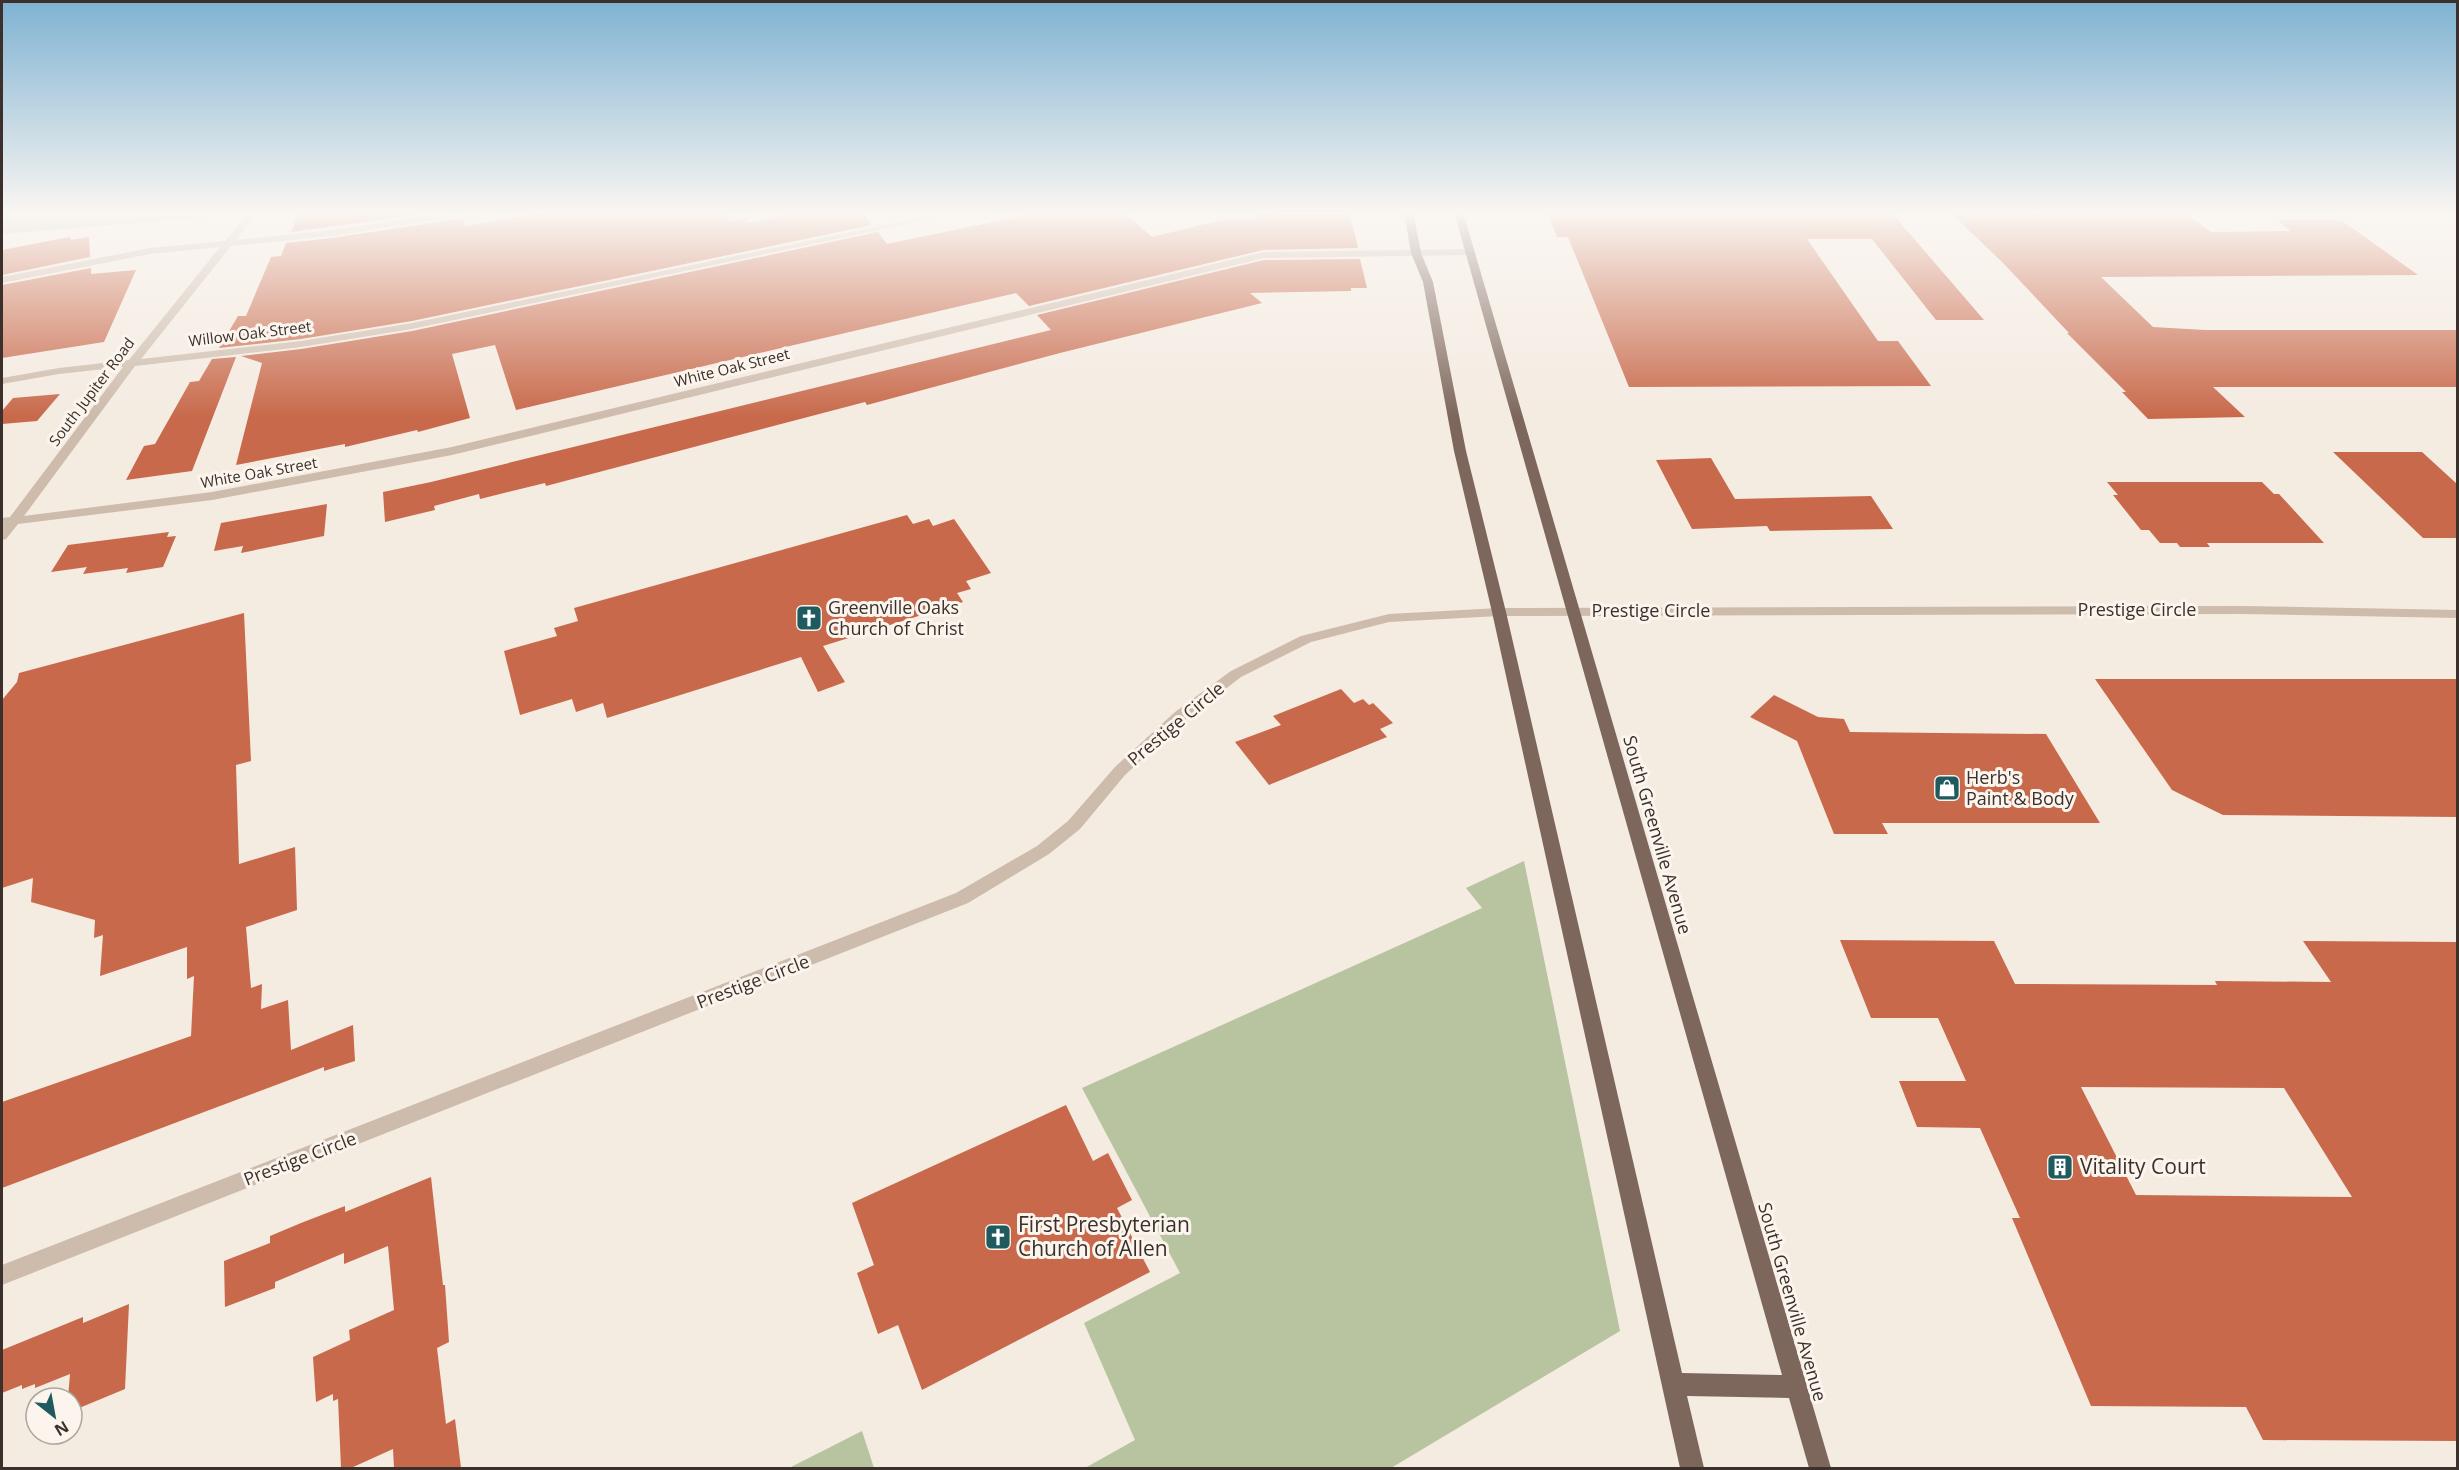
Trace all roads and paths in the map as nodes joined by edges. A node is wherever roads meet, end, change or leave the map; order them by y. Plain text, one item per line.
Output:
1 (199, 281) edge
2 (629, 281) edge
3 (1157, 281) edge
4 (1427, 281) edge
5 (1477, 281) edge
6 (132, 363) junction
7 (2, 381) edge
8 (14, 521) junction
9 (2, 522) edge
10 (2, 536) edge
11 (1499, 612) junction
12 (1572, 612) junction
13 (2457, 614) edge
14 (2, 1275) edge
15 (1673, 1383) junction
16 (1796, 1388) junction
17 (1692, 1468) edge
18 (1820, 1468) edge

1 - 6 street, South Jupiter Road
2 - 6 street, Willow Oak Street
3 - 8 street, White Oak Street
4 - 11 main road
5 - 12 main road, South Greenville Avenue
6 - 7 street, Willow Oak Street
6 - 8 street, South Jupiter Road
8 - 9 street, White Oak Street
8 - 10 street, South Jupiter Road
11 - 12 street, Prestige Circle
11 - 14 street, Prestige Circle
11 - 15 main road
12 - 13 street, Prestige Circle
12 - 16 main road, South Greenville Avenue
15 - 16 main road
15 - 17 main road
16 - 18 main road, South Greenville Avenue

